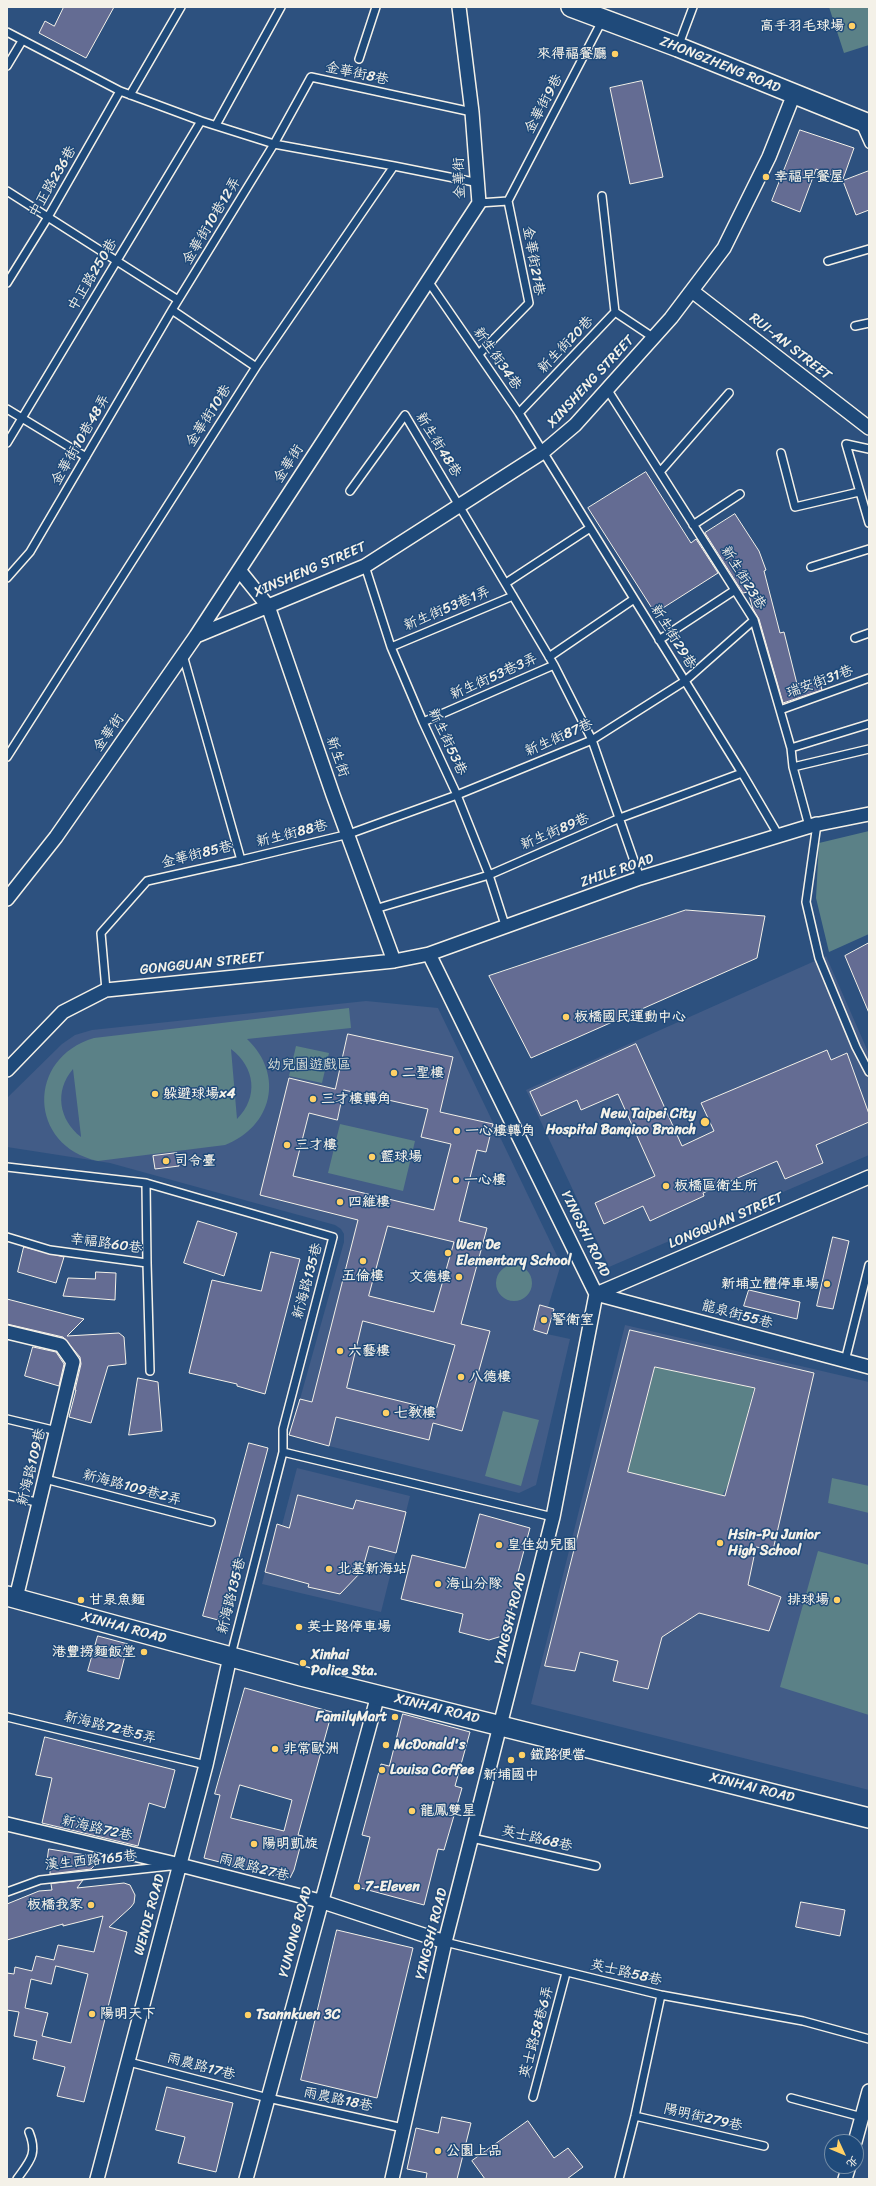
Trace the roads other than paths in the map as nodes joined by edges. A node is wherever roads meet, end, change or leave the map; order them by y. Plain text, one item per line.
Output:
1 (181, 7) edge
2 (281, 7) edge
3 (376, 7) edge
4 (459, 7) edge
5 (692, 7) edge
6 (577, 8) edge
7 (603, 19) junction
8 (7, 32) edge
9 (22, 42) junction
10 (678, 47) junction
11 (359, 59) dead end
12 (7, 66) edge
13 (120, 91) junction
14 (794, 94) junction
15 (130, 95) junction
16 (472, 112) junction
17 (201, 121) junction
18 (863, 122) edge
19 (216, 125) junction
20 (274, 144) junction
21 (869, 144) edge
22 (394, 166) junction
23 (478, 183) junction
24 (7, 191) edge
25 (602, 196) dead end
26 (508, 201) junction
27 (478, 203) junction
28 (48, 217) junction
29 (869, 249) edge
30 (117, 261) junction
31 (828, 261) dead end
32 (428, 281) junction
33 (7, 284) edge
34 (692, 291) junction
35 (178, 300) junction
36 (172, 310) junction
37 (615, 312) junction
38 (869, 323) edge
39 (855, 326) dead end
40 (654, 338) junction
41 (479, 354) junction
42 (256, 366) junction
43 (607, 389) junction
44 (729, 393) dead end
45 (7, 409) edge
46 (519, 413) junction
47 (22, 418) junction
48 (869, 428) edge
49 (7, 442) edge
50 (869, 449) edge
51 (543, 452) junction
52 (781, 453) dead end
53 (86, 457) junction
54 (660, 472) junction
55 (350, 491) dead end
56 (859, 492) junction
57 (740, 494) dead end
58 (460, 505) junction
59 (869, 523) edge
60 (694, 525) junction
61 (590, 528) junction
62 (869, 549) edge
63 (365, 566) junction
64 (811, 567) dead end
65 (239, 570) junction
66 (7, 578) edge
67 (506, 583) junction
68 (735, 590) junction
69 (513, 596) junction
70 (634, 599) junction
71 (268, 606) junction
72 (754, 620) junction
73 (869, 633) edge
74 (196, 636) junction
75 (855, 638) dead end
76 (659, 640) junction
77 (391, 647) junction
78 (183, 655) junction
79 (549, 657) junction
80 (554, 665) junction
81 (869, 678) edge
82 (685, 681) junction
83 (780, 710) junction
84 (423, 722) junction
85 (869, 724) edge
86 (592, 740) junction
87 (791, 748) junction
88 (869, 749) edge
89 (7, 756) edge
90 (792, 767) junction
91 (742, 773) junction
92 (457, 795) junction
93 (869, 814) edge
94 (620, 818) junction
95 (813, 825) junction
96 (349, 834) junction
97 (779, 836) junction
98 (241, 860) junction
99 (489, 875) junction
100 (640, 878) junction
101 (7, 899) edge
102 (375, 909) junction
103 (506, 928) junction
104 (429, 954) junction
105 (394, 961) junction
106 (106, 990) junction
107 (7, 1070) edge
108 (869, 1072) edge
109 (7, 1167) edge
110 (869, 1177) edge
111 (146, 1183) junction
112 (7, 1237) edge
113 (147, 1263) junction
114 (869, 1265) edge
115 (596, 1294) junction
116 (7, 1332) edge
117 (845, 1361) junction
118 (869, 1367) edge
119 (150, 1371) dead end
120 (7, 1419) edge
121 (57, 1431) junction
122 (283, 1452) junction
123 (45, 1479) junction
124 (7, 1495) edge
125 (40, 1503) junction
126 (553, 1518) junction
127 (212, 1522) dead end
128 (12, 1597) edge
129 (230, 1657) junction
130 (378, 1695) junction
131 (7, 1717) edge
132 (500, 1725) junction
133 (206, 1765) junction
134 (869, 1818) edge
135 (7, 1824) edge
136 (472, 1838) junction
137 (180, 1865) junction
138 (596, 1866) dead end
139 (7, 1892) edge
140 (320, 1901) junction
141 (445, 1942) junction
142 (566, 1973) junction
143 (661, 1995) junction
144 (869, 2039) edge
145 (128, 2062) junction
146 (869, 2091) edge
147 (533, 2097) dead end
148 (268, 2098) junction
149 (791, 2098) dead end
150 (635, 2116) junction
151 (862, 2117) junction
152 (404, 2128) junction
153 (29, 2132) dead end
154 (857, 2134) edge
155 (764, 2146) dead end
156 (17, 2179) edge
157 (97, 2179) edge
158 (246, 2179) edge
159 (392, 2179) edge
160 (619, 2179) edge

1 - 15 lane
2 - 19 lane
3 - 11 lane
4 - 16 street, 金華街
5 - 10 lane
6 - 7 street, ZHONGZHENG ROAD
7 - 10 street, ZHONGZHENG ROAD
7 - 26 lane, 金華街9巷
8 - 9 lane
9 - 12 lane
9 - 13 lane
10 - 14 street, ZHONGZHENG ROAD
13 - 15 lane
13 - 28 lane, 中正路236巷
14 - 18 street, ZHONGZHENG ROAD
14 - 34 street, XINSHENG STREET
15 - 17 lane
16 - 20 lane, 金華街8巷
16 - 23 street, 金華街
17 - 19 lane
17 - 30 lane, 中正路250巷
18 - 21 lane
19 - 20 lane
20 - 22 lane
20 - 35 lane, 金華街10巷12弄
22 - 23 lane
22 - 42 lane, 金華街10巷
23 - 27 street, 金華街
24 - 28 lane
25 - 37 lane
26 - 27 lane
26 - 41 lane, 金華街21巷
27 - 32 street, 金華街
28 - 30 lane
28 - 33 lane, 中正路236巷
29 - 31 lane
30 - 35 lane
30 - 47 lane, 中正路250巷
32 - 41 lane, 新生街34巷
32 - 65 street, 金華街
34 - 40 street, XINSHENG STREET
34 - 48 street, RUI-AN STREET
35 - 36 lane, 金華街10巷12弄
36 - 42 lane
36 - 53 lane, 金華街10巷48弄
37 - 40 lane
37 - 46 lane, 新生街20巷
38 - 39 lane
40 - 43 street, XINSHENG STREET
41 - 46 lane, 新生街34巷
42 - 89 lane, 金華街10巷
43 - 51 street, XINSHENG STREET
43 - 54 lane, 新生街23巷
44 - 54 lane
45 - 47 lane
46 - 51 lane, 新生街34巷
47 - 49 lane, 中正路250巷
47 - 53 lane
50 - 56 lane
51 - 58 street, XINSHENG STREET
51 - 61 lane, 新生街29巷
52 - 56 lane
53 - 66 lane, 金華街10巷48弄
54 - 60 lane, 新生街23巷
55 - 58 lane, 新生街48巷
56 - 59 lane
57 - 60 lane
58 - 63 street, XINSHENG STREET
58 - 67 lane
60 - 68 lane, 新生街23巷
61 - 67 lane
61 - 70 lane, 新生街29巷
62 - 64 lane
63 - 71 street, XINSHENG STREET
63 - 77 lane, 新生街53巷
65 - 71 street, 新生街
65 - 74 street, 金華街
67 - 69 lane
68 - 72 lane, 新生街23巷
68 - 76 lane
69 - 77 lane, 新生街53巷1弄
69 - 79 lane
70 - 76 lane, 新生街29巷
70 - 79 lane
71 - 74 street, XINSHENG STREET
71 - 96 street, 新生街
72 - 82 lane, 新生街87巷
72 - 83 lane, 新生街23巷
73 - 75 lane
74 - 78 street, 金華街
76 - 82 lane, 新生街29巷
77 - 84 lane, 新生街53巷
78 - 98 lane, 金華街85巷
78 - 101 street, 金華街
79 - 80 lane
80 - 84 lane, 新生街53巷3弄
80 - 86 lane
81 - 83 lane, 瑞安街31巷
82 - 86 lane, 新生街87巷
82 - 91 lane, 新生街29巷
83 - 87 lane, 新生街23巷
84 - 92 lane, 新生街53巷
85 - 87 lane
86 - 92 lane, 新生街87巷
86 - 94 lane
87 - 90 lane, 新生街23巷
88 - 90 lane
90 - 95 lane, 新生街23巷
91 - 94 lane, 新生街89巷
91 - 97 lane, 新生街29巷
92 - 96 lane, 新生街87巷
92 - 99 lane, 新生街53巷
93 - 95 street, ZHILE ROAD
94 - 99 lane, 新生街89巷
94 - 100 lane
95 - 97 street, ZHILE ROAD
95 - 108 lane
96 - 98 lane, 新生街88巷
96 - 102 street, 新生街
97 - 100 street, ZHILE ROAD
98 - 106 lane, 金華街85巷
99 - 102 lane, 新生街89巷
99 - 103 lane, 新生街53巷
100 - 103 street, ZHILE ROAD
102 - 105 street, 新生街
103 - 104 street, ZHILE ROAD
104 - 105 street, GONGGUAN STREET
104 - 115 street, YINGSHI ROAD
105 - 106 street, GONGGUAN STREET
106 - 107 street, GONGGUAN STREET
109 - 111 lane, 新海路135巷
110 - 115 street, LONGQUAN STREET
111 - 113 lane, 幸福路60巷
111 - 122 lane, 新海路135巷
112 - 113 lane, 幸福路60巷
113 - 119 lane
114 - 117 lane
115 - 117 street, 龍泉街55巷
115 - 126 street, YINGSHI ROAD
116 - 121 street, 新海路109巷
117 - 118 street, 龍泉街55巷
120 - 121 lane
121 - 123 street, 新海路109巷
122 - 126 lane
122 - 129 lane, 新海路135巷
123 - 125 street, 新海路109巷
123 - 127 lane, 新海路109巷2弄
124 - 125 lane
125 - 128 street, 新海路109巷
126 - 132 street, YINGSHI ROAD
128 - 129 street, XINHAI ROAD
129 - 130 street, XINHAI ROAD
129 - 133 street, WENDE ROAD
130 - 132 street, XINHAI ROAD
130 - 140 street, YUNONG ROAD
131 - 133 lane, 新海路72巷5弄
132 - 134 street, XINHAI ROAD
132 - 136 street, YINGSHI ROAD
133 - 137 street, WENDE ROAD
135 - 137 street, 新海路72巷
136 - 138 lane, 英士路68巷
136 - 141 street, YINGSHI ROAD
137 - 139 lane, 漢生西路165巷
137 - 140 street, 雨農路27巷
137 - 145 street, WENDE ROAD
140 - 141 street, 雨農路27巷
140 - 148 street, YUNONG ROAD
141 - 142 lane, 英士路58巷
141 - 152 street, YINGSHI ROAD
142 - 143 lane, 英士路58巷
142 - 147 lane, 英士路58巷6弄
143 - 144 lane, 英士路58巷
143 - 150 lane
145 - 148 lane, 雨農路17巷
145 - 157 street, WENDE ROAD
146 - 151 street
148 - 152 lane, 雨農路18巷
148 - 158 street, YUNONG ROAD
149 - 151 lane
150 - 155 lane, 陽明街279巷
150 - 160 lane
151 - 154 street
152 - 159 street, YINGSHI ROAD
153 - 156 lane

